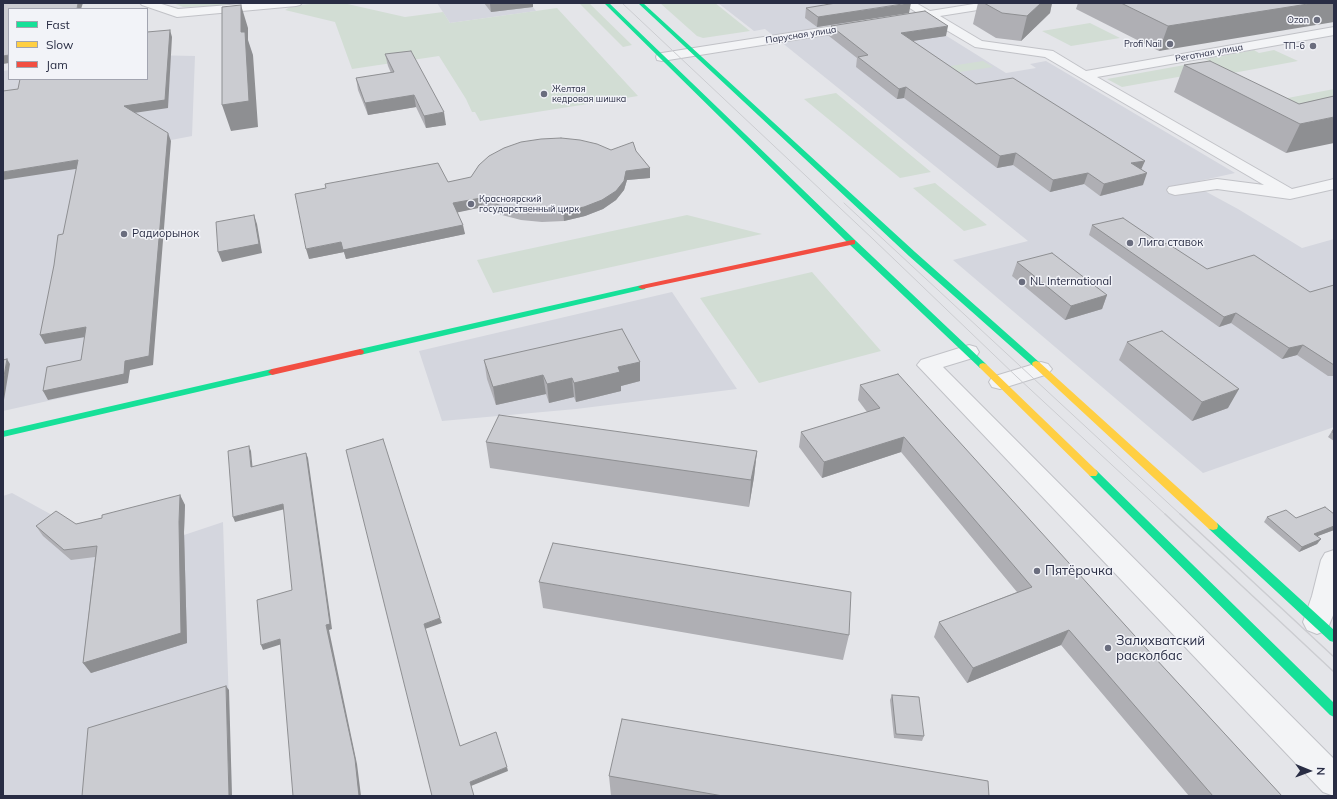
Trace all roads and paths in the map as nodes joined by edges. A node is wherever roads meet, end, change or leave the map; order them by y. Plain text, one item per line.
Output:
1 (146, 3) edge
2 (296, 3) edge
3 (606, 3) edge
4 (640, 3) edge
5 (908, 3) edge
6 (1003, 3) edge
7 (927, 15) junction
8 (911, 17) edge
9 (872, 24) edge
10 (1334, 31) edge
11 (695, 52) junction
12 (662, 57) junction
13 (1084, 75) junction
14 (1334, 184) edge
15 (1175, 190) dead end
16 (1290, 194) junction
17 (852, 242) junction
18 (969, 352) junction
19 (1041, 370) junction
20 (1000, 382) junction
21 (3, 434) edge
22 (1334, 560) edge
23 (1326, 629) edge
24 (1334, 711) edge
25 (1334, 781) edge

1 - 2 street
3 - 12 main road
4 - 11 main road
5 - 7 street
6 - 7 street
7 - 8 street
7 - 13 street
9 - 11 street, Парусная улица
10 - 13 street, Регатная улица
11 - 12 street, Парусная улица
11 - 19 main road
12 - 17 main road
13 - 16 street
14 - 16 street
15 - 16 street
17 - 18 main road
17 - 21 main road
18 - 20 main road
18 - 25 street
19 - 20 street
19 - 23 main road
20 - 24 main road
22 - 23 street

